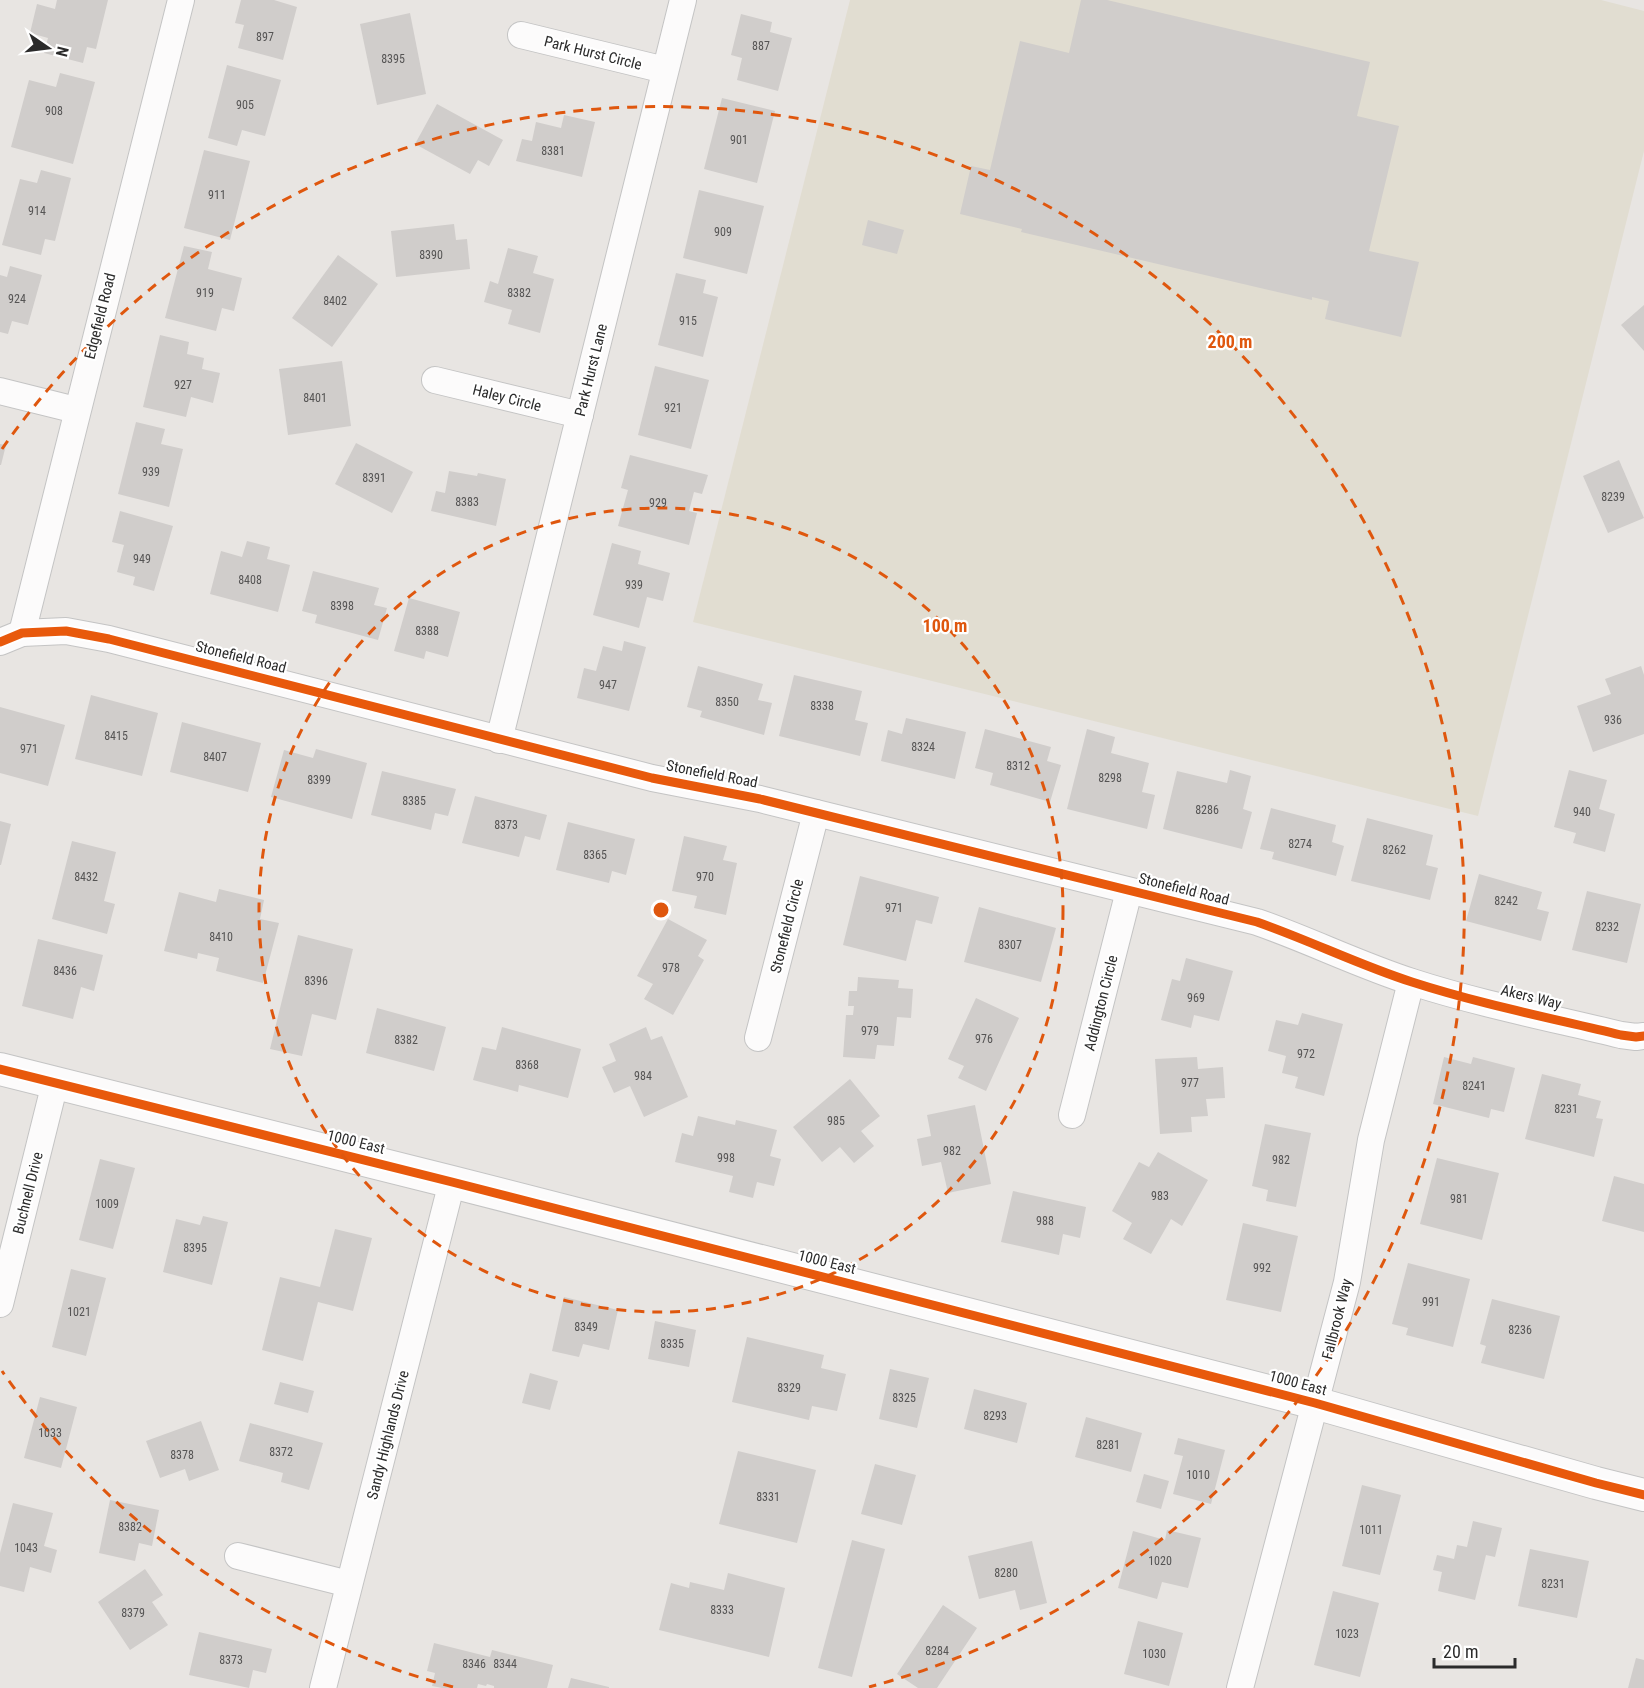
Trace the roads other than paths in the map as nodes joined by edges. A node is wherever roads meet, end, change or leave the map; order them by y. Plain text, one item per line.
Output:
1 (181, 0) edge
2 (682, 0) edge
3 (521, 35) dead end
4 (665, 70) junction
5 (435, 380) dead end
6 (0, 391) edge
7 (76, 410) junction
8 (580, 415) junction
9 (11, 637) edge
10 (499, 740) junction
11 (816, 813) junction
12 (1129, 891) junction
13 (1411, 982) junction
14 (1644, 1036) edge
15 (758, 1038) dead end
16 (0, 1069) edge
17 (55, 1083) junction
18 (1072, 1115) dead end
19 (453, 1182) junction
20 (0, 1304) edge
21 (1315, 1403) junction
22 (1644, 1495) edge
23 (238, 1556) dead end
24 (350, 1584) junction
25 (323, 1688) edge
26 (1240, 1688) edge

1 - 7 street, Edgefield Road
2 - 4 street, Park Hurst Lane
3 - 4 street, Park Hurst Circle
4 - 8 street, Park Hurst Lane
5 - 8 street, Haley Circle
6 - 7 street
7 - 9 street, Edgefield Road
8 - 10 street, Park Hurst Lane
9 - 10 street, Stonefield Road
10 - 11 street, Stonefield Road
11 - 12 street, Stonefield Road
11 - 15 street, Stonefield Circle
12 - 13 street, Stonefield Road
12 - 18 street, Addington Circle
13 - 14 street, Akers Way
13 - 21 street, Fallbrook Way
16 - 17 street, 1000 East
17 - 19 street, 1000 East
17 - 20 street, Buchnell Drive
19 - 21 street, 1000 East
19 - 24 street, Sandy Highlands Drive
21 - 22 street, 1000 East
21 - 26 street, Fallbrook Way
23 - 24 street
24 - 25 street, Sandy Highlands Drive

